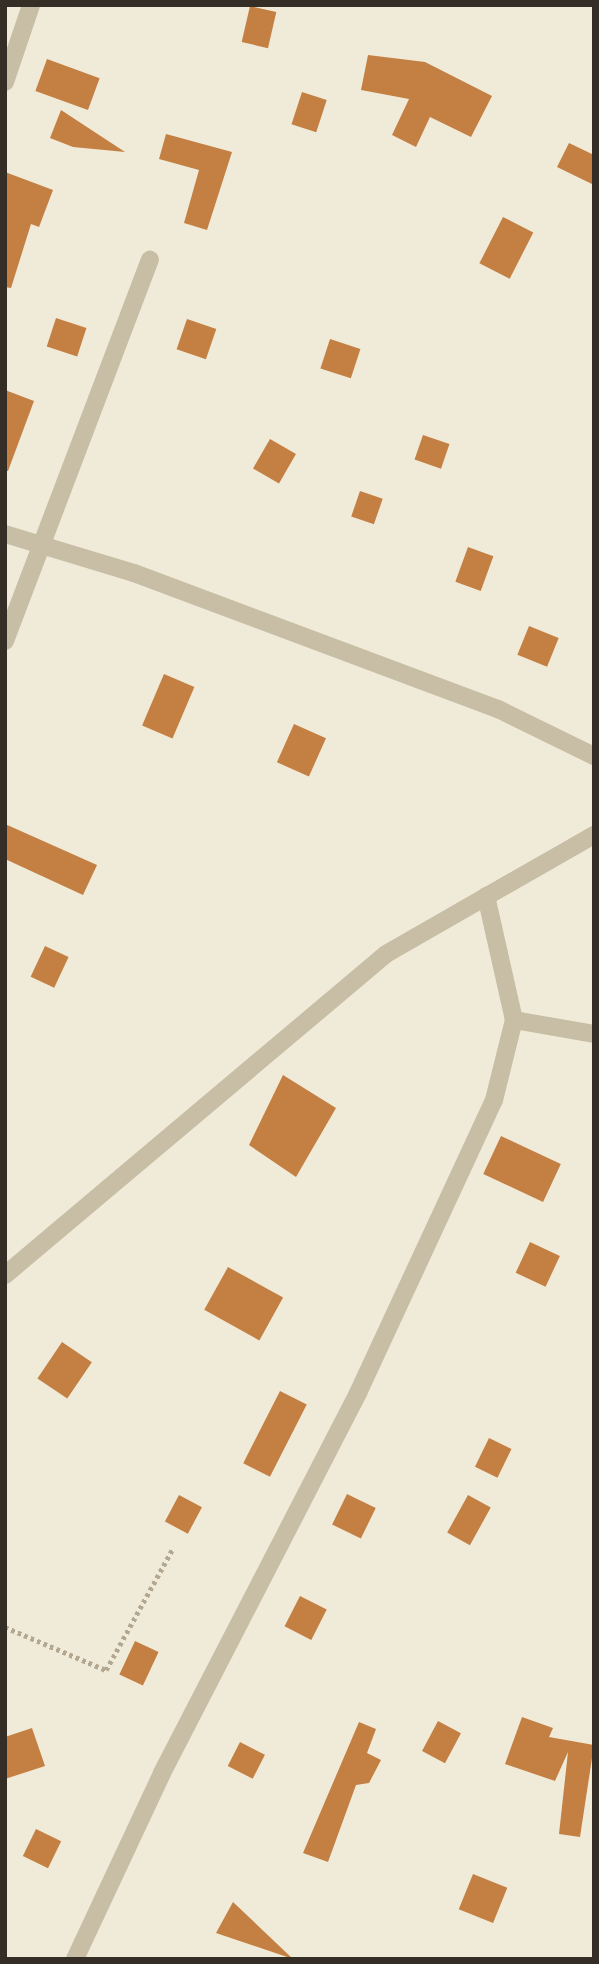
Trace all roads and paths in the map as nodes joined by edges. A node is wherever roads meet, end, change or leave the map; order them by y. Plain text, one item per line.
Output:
1 (31, 5) edge
2 (5, 82) edge
3 (150, 260) dead end
4 (5, 534) edge
5 (41, 545) junction
6 (5, 641) edge
7 (594, 756) edge
8 (594, 835) edge
9 (486, 896) junction
10 (514, 1020) junction
11 (594, 1034) edge
12 (5, 1275) edge
13 (173, 1548) dead end
14 (5, 1627) edge
15 (75, 1959) edge

1 - 2 street
3 - 5 street
4 - 5 street
5 - 6 street
5 - 7 street
8 - 9 street
9 - 10 street
9 - 12 street
10 - 11 street
10 - 15 street
13 - 14 path

